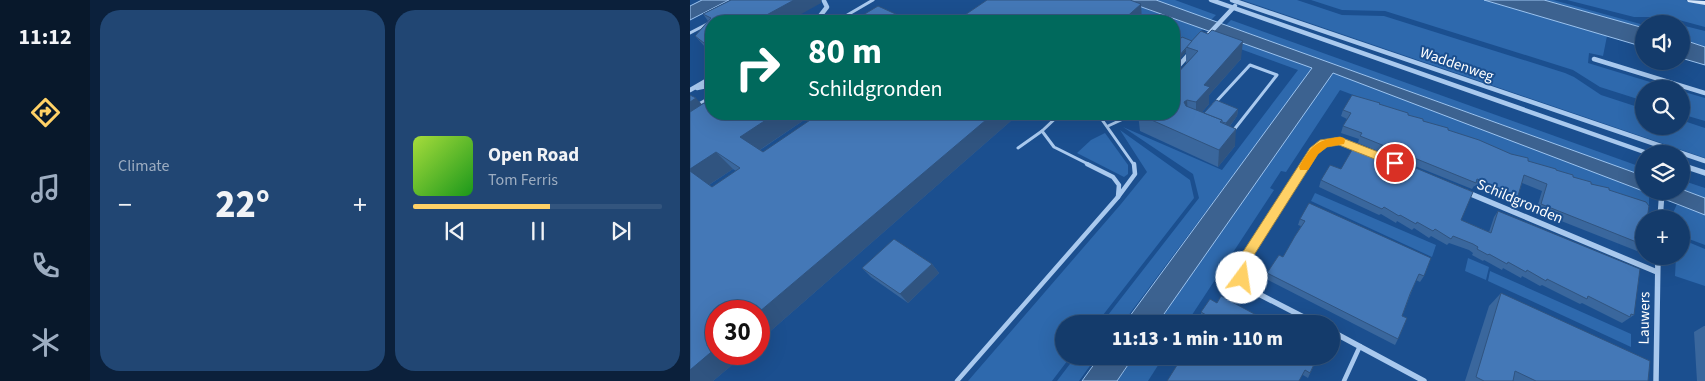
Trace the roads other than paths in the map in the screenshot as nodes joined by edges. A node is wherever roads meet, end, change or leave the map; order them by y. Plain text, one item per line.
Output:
1 (873, 0) edge
2 (1211, 0) edge
3 (1232, 0) edge
4 (1691, 0) edge
5 (1705, 1) edge
6 (824, 2) dead end
7 (1239, 2) junction
8 (1234, 8) junction
9 (820, 15) edge
10 (847, 15) edge
11 (705, 25) edge
12 (690, 33) edge
13 (1200, 42) edge
14 (1194, 50) edge
15 (1594, 60) dead end
16 (1180, 65) edge
17 (705, 81) edge
18 (705, 86) edge
19 (690, 90) edge
20 (1705, 93) edge
21 (705, 100) edge
22 (690, 109) edge
23 (1208, 111) edge
24 (1054, 120) edge
25 (1103, 120) edge
26 (1121, 120) edge
27 (1108, 126) junction
28 (1042, 131) junction
29 (1229, 136) edge
30 (1649, 145) edge
31 (1018, 148) dead end
32 (1635, 149) edge
33 (1366, 151) edge
34 (1690, 157) edge
35 (1705, 161) edge
36 (1690, 168) edge
37 (1705, 173) edge
38 (1463, 191) edge
39 (1118, 197) junction
40 (1658, 265) edge
41 (1658, 272) junction
42 (1299, 315) edge
43 (1340, 336) edge
44 (1360, 346) junction
45 (957, 381) edge
46 (1344, 381) edge
47 (1424, 381) edge
48 (1656, 381) edge

1 - 10 lane
2 - 8 street, Waddenweg
3 - 7 street, Waddenweg
4 - 5 main road
6 - 9 street
7 - 8 street
7 - 30 street, Waddenweg
8 - 13 street
8 - 32 street, Waddenweg
11 - 12 lane
14 - 16 street
15 - 20 street
17 - 19 street
18 - 19 street
21 - 22 lane
23 - 29 lane
24 - 28 lane
25 - 27 lane
26 - 27 lane
27 - 39 lane
28 - 31 lane
28 - 39 lane
33 - 42 street
34 - 35 street, Waddenweg
36 - 37 street
38 - 41 street, Schildgronden
39 - 45 lane
40 - 41 street, Lauwers
41 - 48 street, Lauwers
43 - 44 street
44 - 46 lane
44 - 47 street

